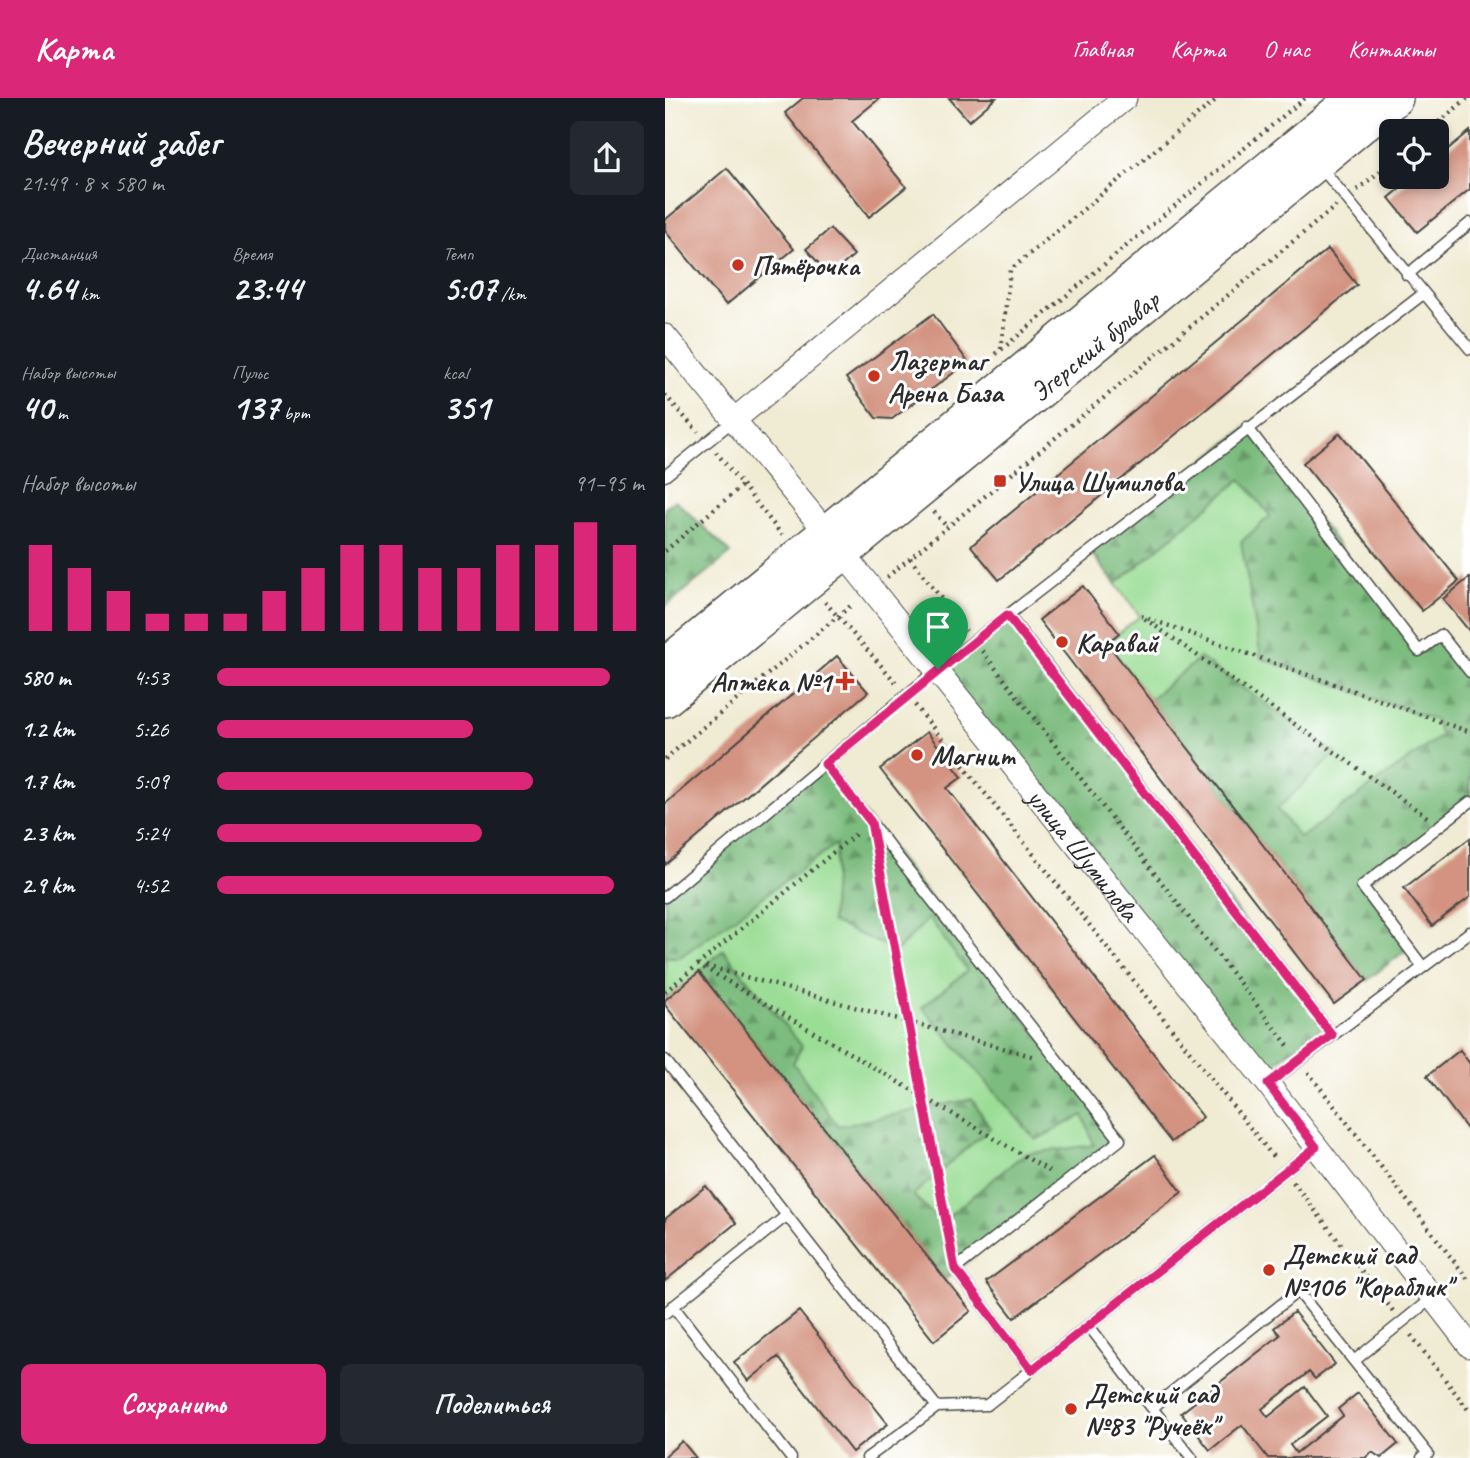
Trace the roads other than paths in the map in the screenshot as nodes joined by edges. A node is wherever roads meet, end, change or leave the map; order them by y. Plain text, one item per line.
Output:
1 (1125, 98) edge
2 (1355, 98) edge
3 (1395, 98) edge
4 (1309, 153) junction
5 (1470, 223) edge
6 (1407, 275) junction
7 (1423, 295) junction
8 (665, 336) edge
9 (1470, 349) edge
10 (734, 420) junction
11 (1247, 428) junction
12 (665, 476) edge
13 (834, 542) junction
14 (1007, 615) junction
15 (665, 666) edge
16 (938, 669) junction
17 (1470, 673) edge
18 (665, 699) edge
19 (825, 764) junction
20 (1470, 802) edge
21 (665, 897) edge
22 (1470, 932) edge
23 (1423, 967) junction
24 (1332, 1035) junction
25 (665, 1060) edge
26 (1268, 1084) junction
27 (1316, 1147) junction
28 (786, 1216) junction
29 (1433, 1297) junction
30 (669, 1309) edge
31 (1089, 1326) junction
32 (1470, 1346) edge
33 (1354, 1361) junction
34 (1032, 1370) junction
35 (937, 1407) junction
36 (1152, 1408) junction
37 (791, 1458) edge
38 (867, 1458) edge
39 (1192, 1458) edge
40 (1422, 1458) edge

1 - 10 street
2 - 4 main road, Эгерский бульвар
3 - 4 main road, Эгерский бульвар
4 - 6 lane
4 - 13 main road, Эгерский бульвар
5 - 6 lane
6 - 7 lane
7 - 9 lane
7 - 11 lane
8 - 10 street, улица Шумилова
10 - 12 lane
10 - 13 street, улица Шумилова
11 - 14 lane
11 - 17 lane
13 - 15 main road, Эгерский бульвар
13 - 16 street, улица Шумилова
13 - 18 main road, Эгерский бульвар
14 - 16 lane
14 - 24 lane
16 - 19 lane
16 - 26 street, улица Шумилова
19 - 21 lane
19 - 34 lane
20 - 23 lane
22 - 23 lane
23 - 24 lane
24 - 26 lane
25 - 28 lane
26 - 27 street, улица Шумилова
27 - 29 street, улица Шумилова
27 - 31 lane
28 - 30 lane
28 - 35 lane
29 - 32 street, улица Шумилова
29 - 33 lane
30 - 37 lane
31 - 34 lane
31 - 36 lane
33 - 36 lane
33 - 40 lane
34 - 35 lane
35 - 38 lane
36 - 39 lane

